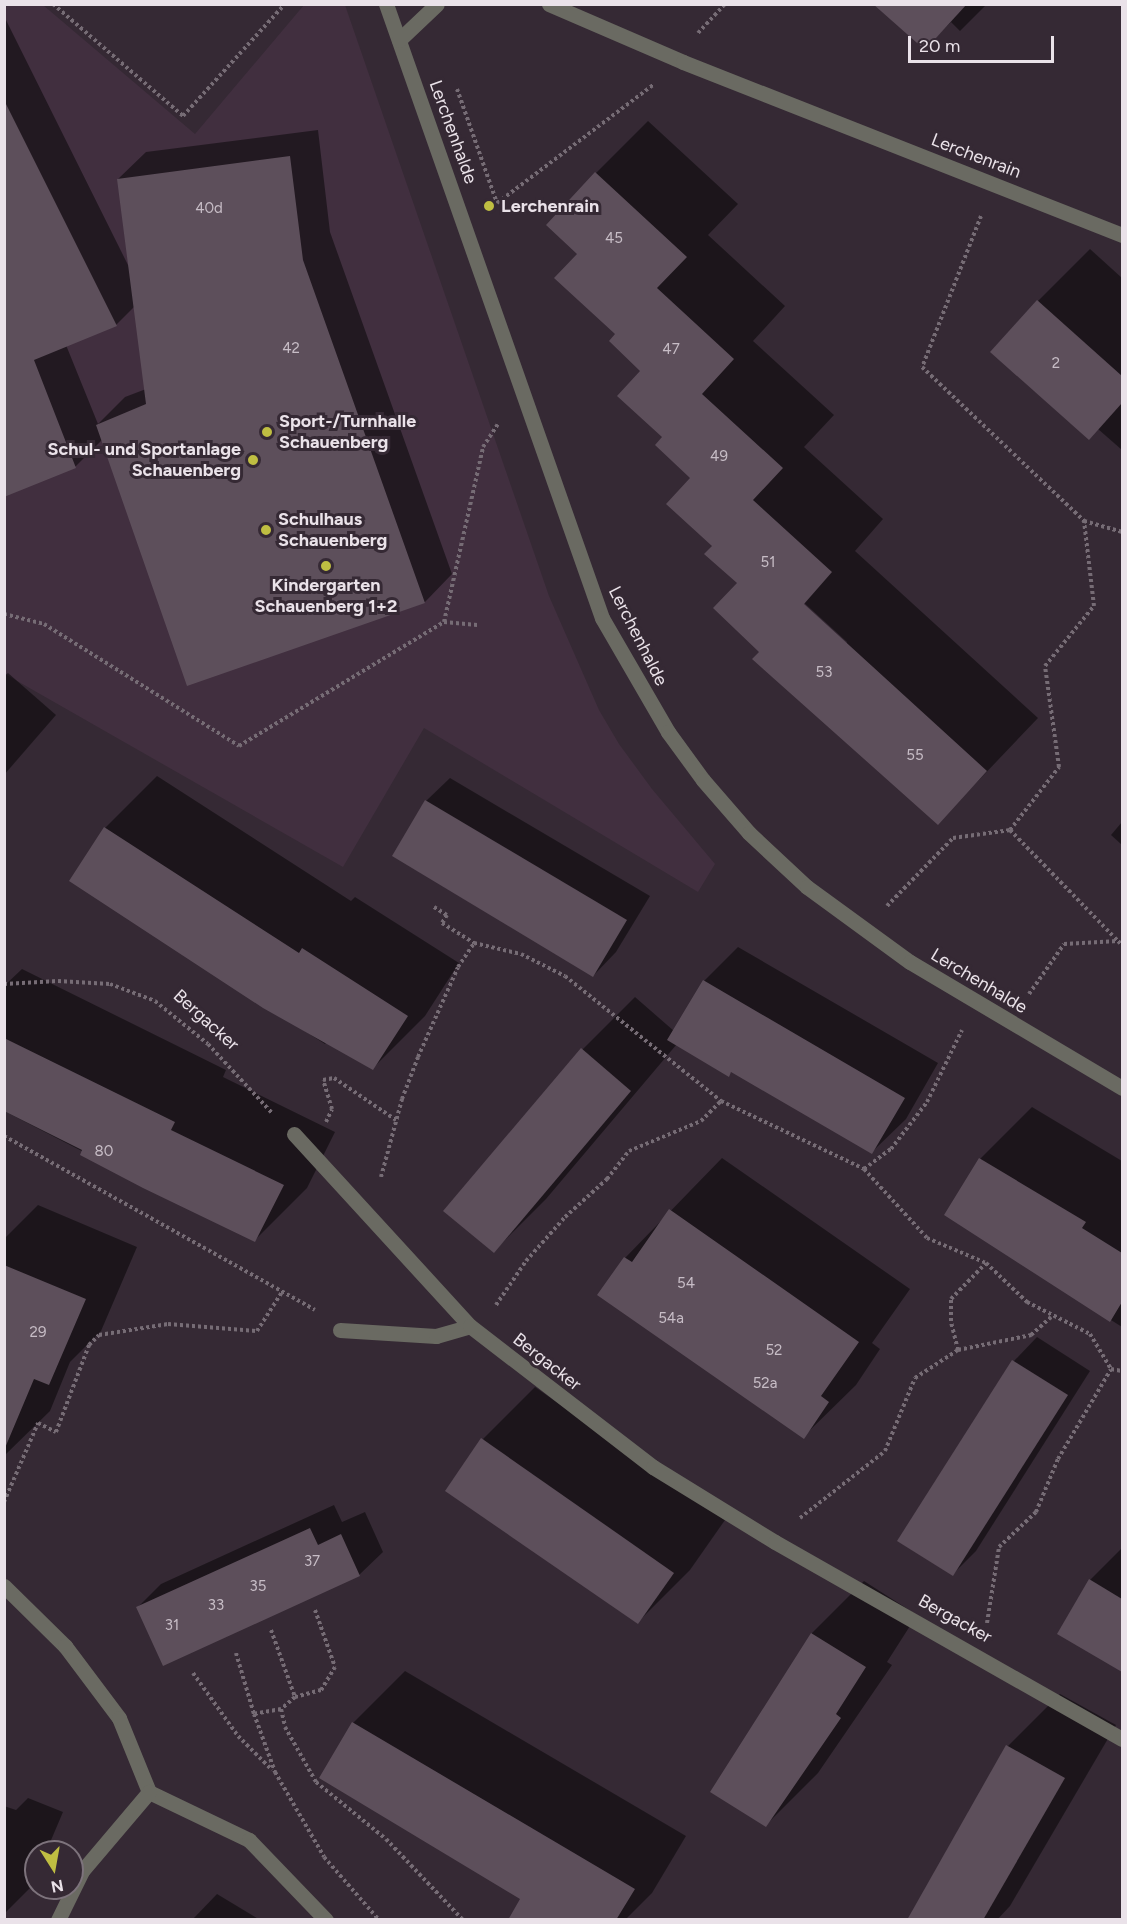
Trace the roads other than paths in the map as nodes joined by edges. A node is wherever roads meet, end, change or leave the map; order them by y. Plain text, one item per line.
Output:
1 (386, 4) edge
2 (437, 4) edge
3 (549, 4) edge
4 (399, 40) junction
5 (1122, 235) edge
6 (1122, 1088) edge
7 (294, 1134) road end
8 (470, 1326) junction
9 (340, 1330) road end
10 (4, 1586) edge
11 (1122, 1739) edge
12 (149, 1792) junction
13 (58, 1920) edge
14 (326, 1920) edge

1 - 4 street, Lerchenhalde
2 - 4 street
3 - 5 street, Lerchenrain
4 - 6 street, Lerchenhalde
7 - 8 street, Bergacker
8 - 9 street
8 - 11 street, Bergacker
10 - 12 street
12 - 13 street
12 - 14 street

